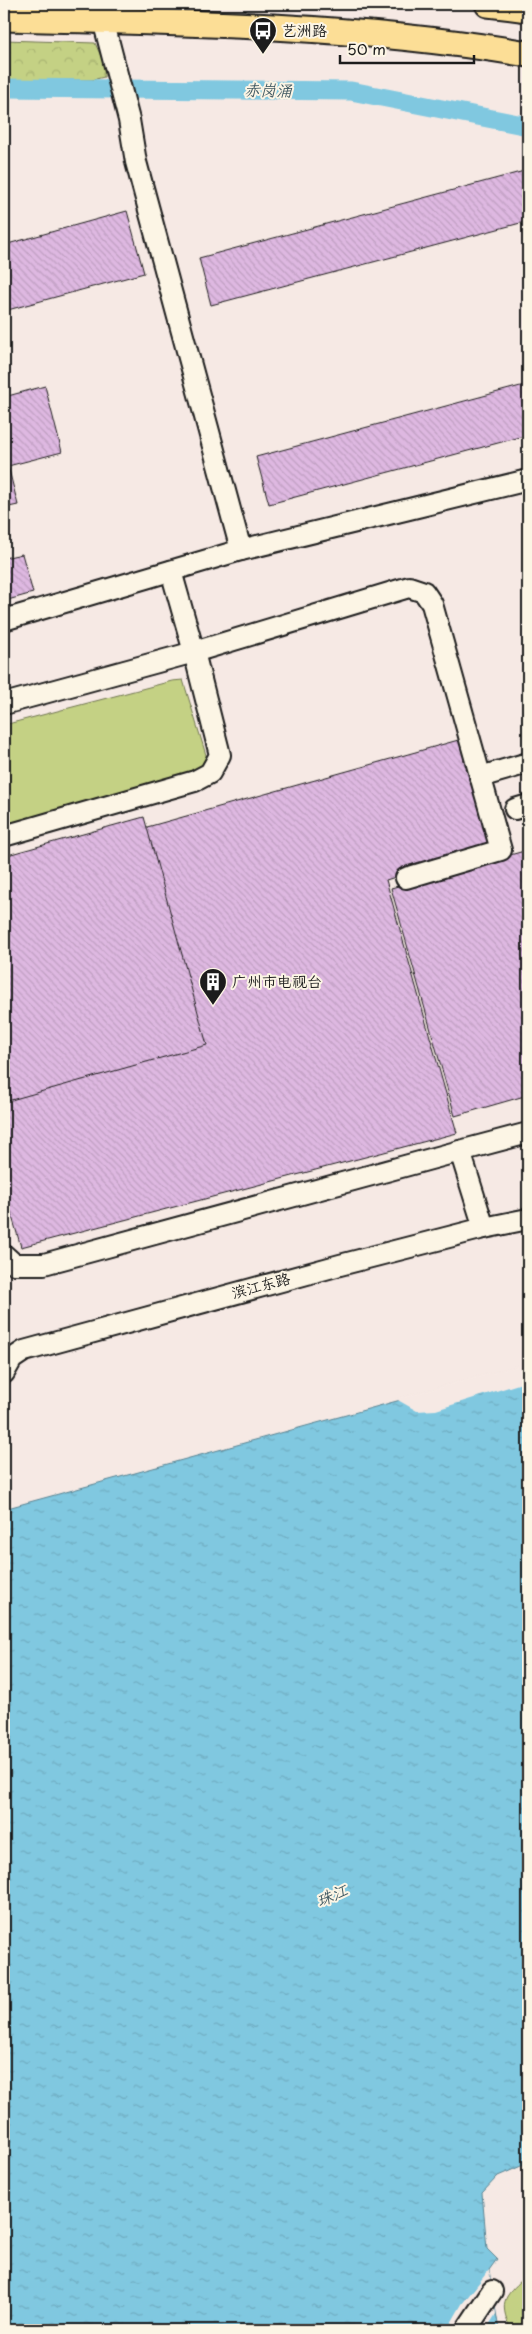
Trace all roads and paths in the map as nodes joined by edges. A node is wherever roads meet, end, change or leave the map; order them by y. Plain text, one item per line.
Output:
1 (493, 4) edge
2 (528, 9) edge
3 (4, 18) edge
4 (103, 20) junction
5 (528, 54) edge
6 (528, 480) edge
7 (241, 550) junction
8 (171, 571) junction
9 (4, 620) edge
10 (194, 652) junction
11 (4, 704) edge
12 (528, 763) edge
13 (480, 777) junction
14 (4, 836) edge
15 (406, 878) dead end
16 (528, 1133) edge
17 (460, 1150) junction
18 (528, 1219) edge
19 (484, 1228) junction
20 (4, 1255) edge
21 (4, 1373) edge
22 (492, 2291) dead end
23 (466, 2330) edge

1 - 2 main road
3 - 4 main road
4 - 5 main road
4 - 7 street
6 - 7 street
7 - 8 street
8 - 9 street
8 - 10 street
10 - 11 street
10 - 13 street
10 - 14 street
12 - 13 street
13 - 15 street
16 - 17 street
17 - 19 street
17 - 20 street
18 - 19 street, 滨江东路
19 - 21 street, 滨江东路
22 - 23 street

